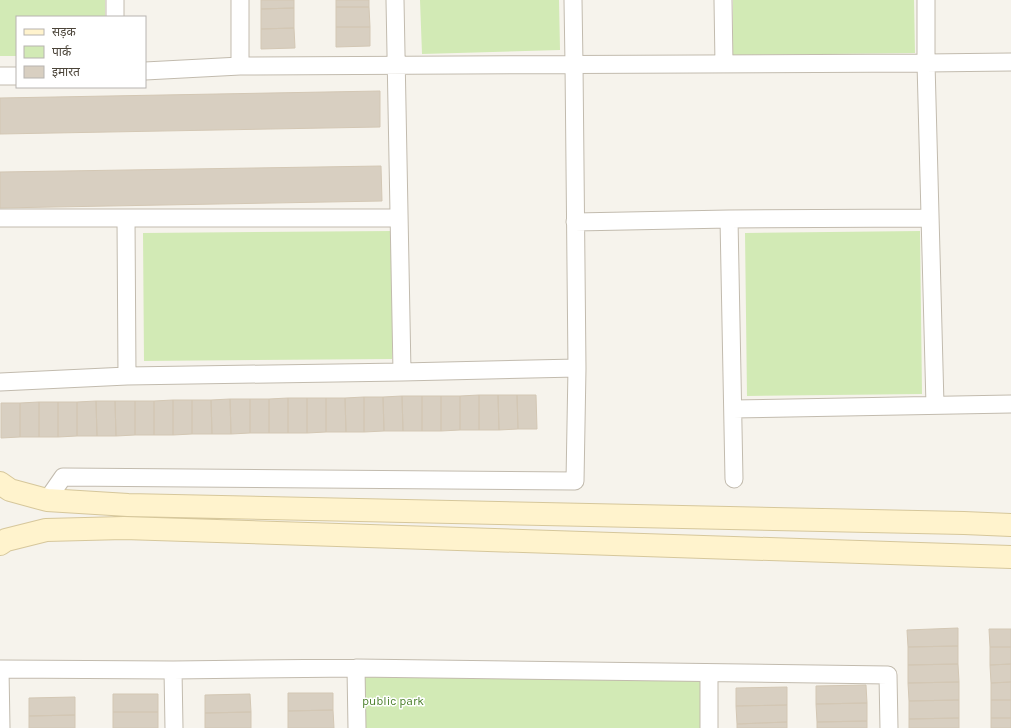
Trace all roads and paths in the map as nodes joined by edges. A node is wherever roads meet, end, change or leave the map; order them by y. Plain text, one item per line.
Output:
1 (115, 0) edge
2 (240, 0) edge
3 (395, 0) edge
4 (572, 0) edge
5 (723, 0) edge
6 (926, 0) edge
7 (115, 16) edge
8 (1011, 62) edge
9 (926, 63) junction
10 (574, 64) junction
11 (724, 64) junction
12 (396, 65) junction
13 (240, 66) junction
14 (146, 71) edge
15 (0, 76) edge
16 (16, 76) edge
17 (0, 218) edge
18 (126, 218) junction
19 (399, 218) junction
20 (930, 218) junction
21 (730, 219) junction
22 (576, 222) junction
23 (577, 368) junction
24 (402, 372) junction
25 (127, 376) junction
26 (0, 382) edge
27 (1011, 404) edge
28 (935, 406) junction
29 (733, 409) junction
30 (734, 479) dead end
31 (0, 483) edge
32 (47, 500) junction
33 (1011, 525) edge
34 (0, 544) edge
35 (1011, 557) edge
36 (356, 668) junction
37 (173, 670) junction
38 (709, 673) junction
39 (1, 728) edge
40 (174, 728) edge
41 (357, 728) edge
42 (709, 728) edge
43 (888, 728) edge

1 - 7 street
2 - 13 street
3 - 12 street
4 - 10 street
5 - 11 street
6 - 9 street
8 - 9 street
9 - 11 street
9 - 20 street
10 - 11 street
10 - 12 street
10 - 22 street
12 - 13 street
12 - 19 street
13 - 14 street
15 - 16 street
17 - 18 street
18 - 19 street
18 - 25 street
19 - 24 street
20 - 21 street
20 - 28 street
21 - 22 street
21 - 29 street
22 - 23 street
23 - 24 street
23 - 32 street
24 - 25 street
25 - 26 street
27 - 28 street
28 - 29 street
29 - 30 street
31 - 32 main road
32 - 33 main road
34 - 35 main road
36 - 37 street
36 - 38 street
36 - 41 street
37 - 39 street
37 - 40 street
38 - 42 street
38 - 43 street

